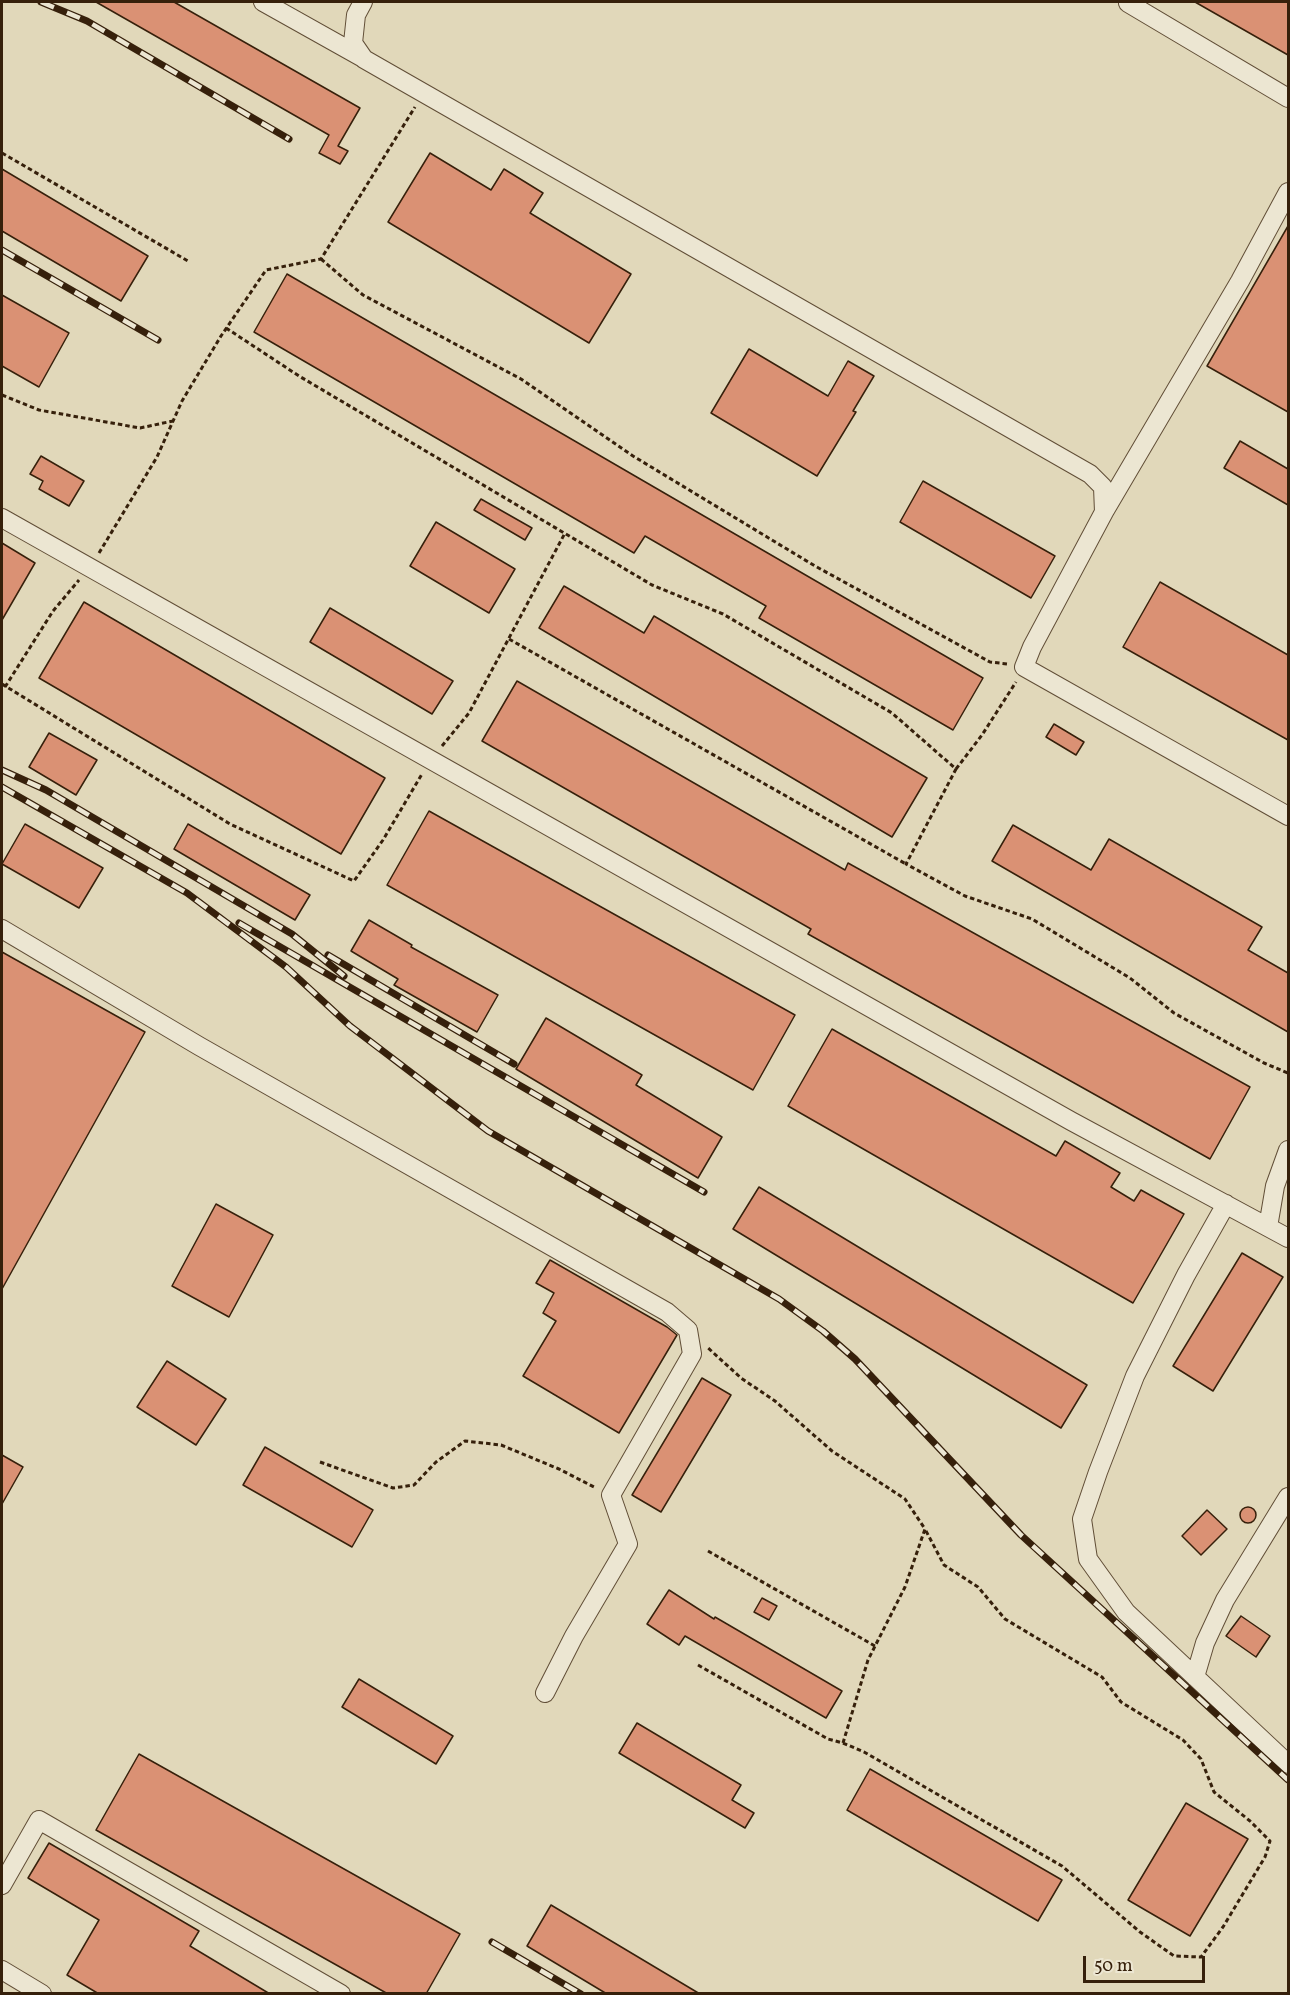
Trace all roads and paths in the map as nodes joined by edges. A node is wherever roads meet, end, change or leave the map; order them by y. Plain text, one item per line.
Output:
1 (263, 2) edge
2 (363, 2) edge
3 (1128, 3) edge
4 (364, 59) junction
5 (424, 93) junction
6 (1288, 98) edge
7 (2, 153) edge
8 (1288, 192) edge
9 (321, 259) junction
10 (188, 261) dead end
11 (226, 328) junction
12 (2, 395) edge
13 (173, 421) junction
14 (1104, 512) junction
15 (2, 518) edge
16 (565, 533) junction
17 (90, 567) junction
18 (509, 639) junction
19 (1024, 667) junction
20 (3, 686) edge
21 (431, 759) junction
22 (956, 770) junction
23 (1288, 816) edge
24 (906, 864) junction
25 (2, 929) edge
26 (1288, 1073) edge
27 (1288, 1150) edge
28 (1226, 1204) junction
29 (1268, 1227) junction
30 (1288, 1238) edge
31 (688, 1330) junction
32 (320, 1462) dead end
33 (611, 1495) junction
34 (1288, 1497) edge
35 (925, 1529) junction
36 (708, 1551) dead end
37 (875, 1646) junction
38 (698, 1665) dead end
39 (1195, 1677) junction
40 (544, 1693) dead end
41 (843, 1743) junction
42 (1288, 1764) edge
43 (2, 1885) edge
44 (2, 1971) edge
45 (42, 1994) edge
46 (341, 1994) edge

1 - 4 lane
2 - 4 lane
3 - 6 lane
4 - 5 lane
5 - 9 path
5 - 14 lane
7 - 10 path
8 - 14 lane
9 - 11 path
9 - 19 path
11 - 13 path
11 - 16 path
12 - 13 path
13 - 17 path
14 - 19 lane
15 - 17 lane
16 - 18 path
16 - 22 path
17 - 20 path
17 - 21 lane
18 - 21 path
18 - 24 path
19 - 22 path
19 - 23 lane
20 - 21 path
21 - 28 lane
22 - 24 path
24 - 26 path
25 - 31 lane
27 - 29 lane
28 - 29 lane
28 - 39 lane
29 - 30 lane
31 - 33 lane
31 - 35 path
32 - 33 path
33 - 40 lane
34 - 39 lane
35 - 37 path
35 - 41 path
36 - 37 path
37 - 41 path
38 - 41 path
39 - 42 lane
43 - 46 lane
44 - 45 lane

